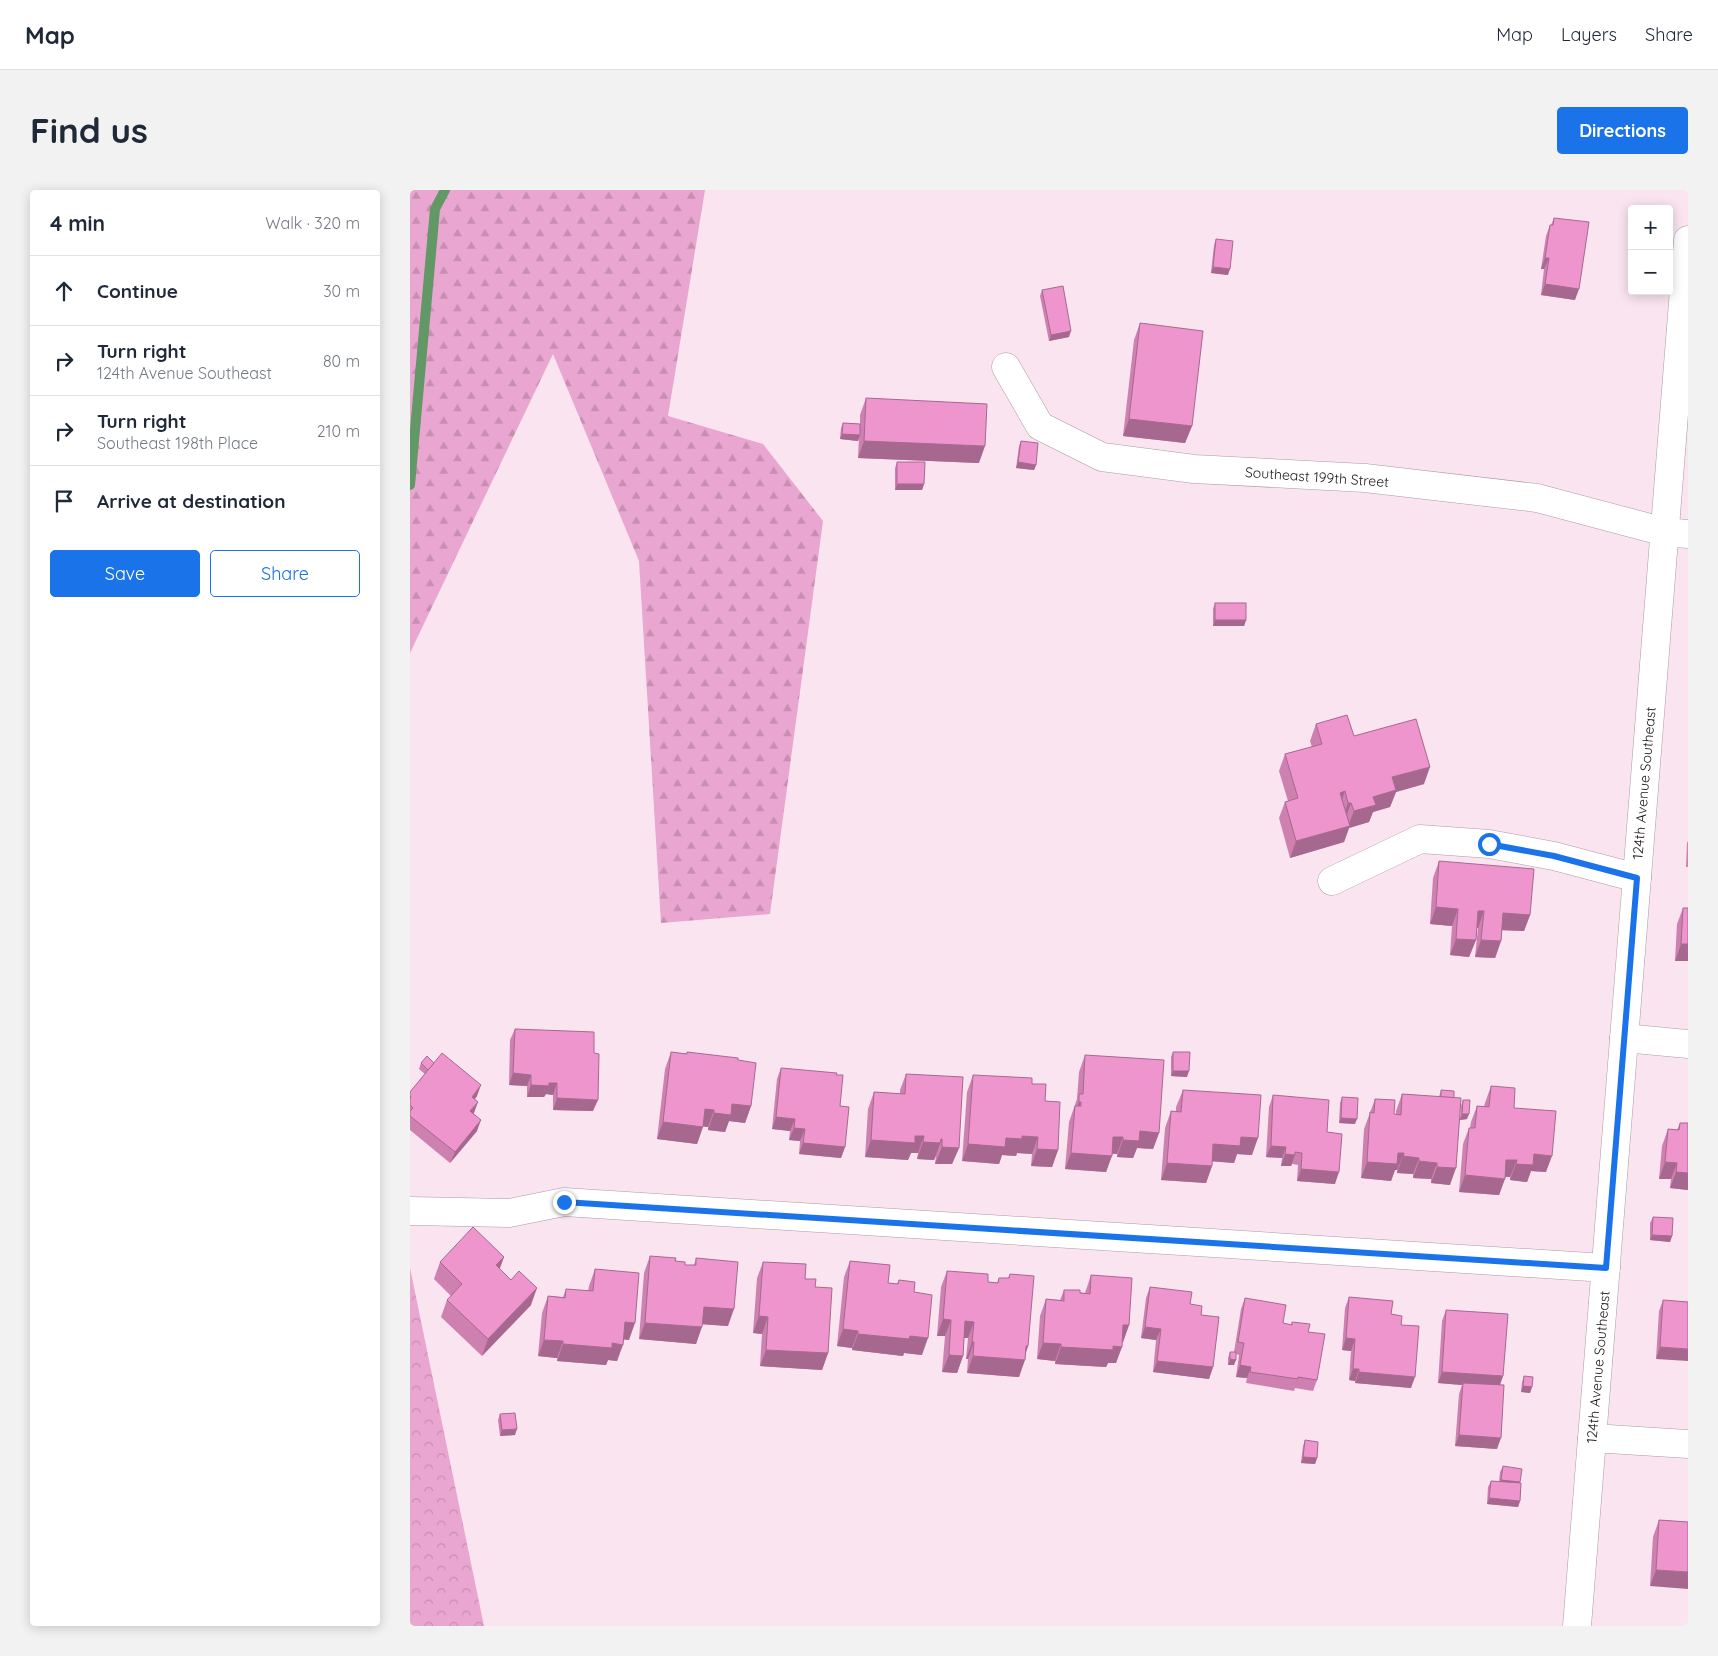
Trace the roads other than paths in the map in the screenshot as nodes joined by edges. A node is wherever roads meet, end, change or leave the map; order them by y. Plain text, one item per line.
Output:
1 (1688, 240) edge
2 (1006, 367) dead end
3 (1676, 533) edge
4 (1637, 878) junction
5 (1332, 881) dead end
6 (1624, 1038) junction
7 (1688, 1044) edge
8 (410, 1211) edge
9 (1606, 1268) junction
10 (1592, 1438) junction
11 (1688, 1444) edge
12 (1577, 1626) edge

1 - 3 street, 124th Avenue Southeast
2 - 3 street, Southeast 199th Street
3 - 4 street, 124th Avenue Southeast
4 - 5 street
4 - 6 street, 124th Avenue Southeast
6 - 7 street
6 - 9 street, 124th Avenue Southeast
8 - 9 street
9 - 10 street, 124th Avenue Southeast
10 - 11 street
10 - 12 street, 124th Avenue Southeast

